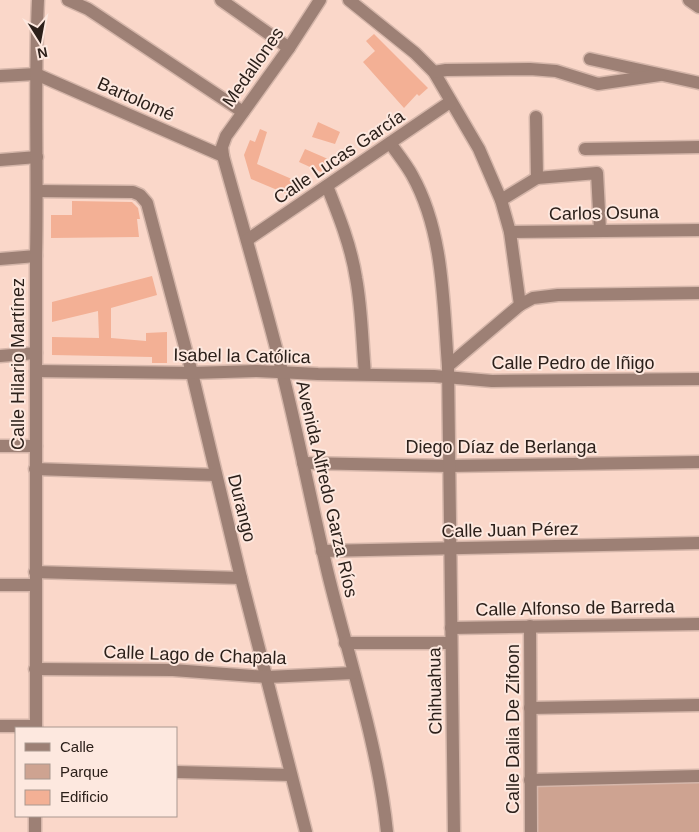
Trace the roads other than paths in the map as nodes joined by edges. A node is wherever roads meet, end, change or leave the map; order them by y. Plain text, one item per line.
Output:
1 (38, 0) edge
2 (68, 0) edge
3 (222, 0) edge
4 (320, 0) edge
5 (349, 0) edge
6 (689, 0) edge
7 (699, 7) edge
8 (290, 48) junction
9 (590, 59) dead end
10 (434, 72) junction
11 (36, 74) junction
12 (660, 75) junction
13 (0, 76) edge
14 (699, 83) edge
15 (450, 102) junction
16 (242, 112) junction
17 (536, 117) dead end
18 (390, 143) junction
19 (699, 147) edge
20 (591, 149) dead end
21 (223, 156) junction
22 (37, 157) junction
23 (0, 160) edge
24 (537, 178) junction
25 (327, 186) junction
26 (37, 191) junction
27 (501, 200) junction
28 (600, 230) junction
29 (699, 230) edge
30 (510, 232) junction
31 (247, 240) junction
32 (36, 256) junction
33 (0, 259) edge
34 (699, 293) edge
35 (520, 305) junction
36 (36, 353) junction
37 (0, 356) edge
38 (36, 371) junction
39 (282, 372) junction
40 (448, 372) junction
41 (192, 373) junction
42 (365, 374) junction
43 (699, 379) edge
44 (0, 446) edge
45 (36, 446) junction
46 (699, 462) edge
47 (303, 463) junction
48 (449, 466) junction
49 (35, 469) junction
50 (216, 475) junction
51 (699, 543) edge
52 (450, 549) junction
53 (322, 551) junction
54 (35, 572) junction
55 (241, 578) junction
56 (0, 585) edge
57 (35, 586) junction
58 (699, 624) edge
59 (530, 626) junction
60 (451, 628) junction
61 (345, 643) junction
62 (451, 643) junction
63 (35, 669) junction
64 (354, 673) junction
65 (266, 677) junction
66 (699, 705) edge
67 (530, 708) junction
68 (0, 726) edge
69 (36, 727) edge
70 (178, 772) edge
71 (291, 775) junction
72 (699, 776) edge
73 (530, 780) junction
74 (35, 817) edge
75 (35, 832) edge
76 (306, 832) edge
77 (387, 832) edge
78 (454, 832) edge
79 (531, 832) edge

1 - 11 street, Calle Hilario Martínez
2 - 16 street
3 - 8 street
4 - 8 street, Medallones
5 - 10 street
6 - 7 street
8 - 16 street, Medallones
9 - 12 street
10 - 12 street
10 - 15 street
11 - 13 street
11 - 21 street, Bartolomé
11 - 22 street, Calle Hilario Martínez
12 - 14 street
15 - 18 street, Calle Lucas García
15 - 27 street
16 - 21 street, Medallones
17 - 24 street
18 - 25 street, Calle Lucas García
18 - 40 street, Chihuahua
19 - 20 street
21 - 31 street, Avenida Alfredo Garza Ríos
22 - 23 street
22 - 26 street, Calle Hilario Martínez
24 - 27 street
24 - 28 street
25 - 31 street, Calle Lucas García
25 - 42 street
26 - 32 street, Calle Hilario Martínez
26 - 41 street, Durango
27 - 30 street
28 - 29 street, Carlos Osuna
28 - 30 street, Carlos Osuna
30 - 35 street
31 - 39 street, Avenida Alfredo Garza Ríos
32 - 33 street
32 - 36 street, Calle Hilario Martínez
34 - 35 street
35 - 40 street
36 - 37 street
36 - 38 street, Calle Hilario Martínez
38 - 41 street, Isabel la Católica
38 - 45 street, Calle Hilario Martínez
39 - 41 street, Isabel la Católica
39 - 42 street, Isabel la Católica
39 - 47 street, Avenida Alfredo Garza Ríos
40 - 42 street, Isabel la Católica
40 - 43 street, Calle Pedro de Iñigo
40 - 48 street, Chihuahua
41 - 50 street, Durango
44 - 45 street
45 - 49 street, Calle Hilario Martínez
46 - 48 street, Diego Díaz de Berlanga
47 - 48 street, Diego Díaz de Berlanga
47 - 53 street, Avenida Alfredo Garza Ríos
48 - 52 street, Chihuahua
49 - 50 street
49 - 54 street, Calle Hilario Martínez
50 - 55 street, Durango
51 - 52 street, Calle Juan Pérez
52 - 53 street, Calle Juan Pérez
52 - 60 street, Chihuahua
53 - 61 street, Avenida Alfredo Garza Ríos
54 - 55 street
54 - 57 street, Calle Hilario Martínez
55 - 65 street, Durango
56 - 57 street
57 - 63 street, Calle Hilario Martínez
58 - 59 street, Calle Alfonso de Barreda
59 - 60 street, Calle Alfonso de Barreda
59 - 67 street, Calle Dalia De Zifoon
60 - 62 street, Chihuahua
61 - 62 street
61 - 64 street, Avenida Alfredo Garza Ríos
62 - 78 street, Chihuahua
63 - 65 street, Calle Lago de Chapala
63 - 69 street, Calle Hilario Martínez
64 - 65 street, Calle Lago de Chapala
64 - 77 street, Avenida Alfredo Garza Ríos
65 - 71 street, Durango
66 - 67 street
67 - 73 street, Calle Dalia De Zifoon
68 - 69 street
70 - 71 street
71 - 76 street, Durango
72 - 73 street
73 - 79 street, Calle Dalia De Zifoon
74 - 75 street

